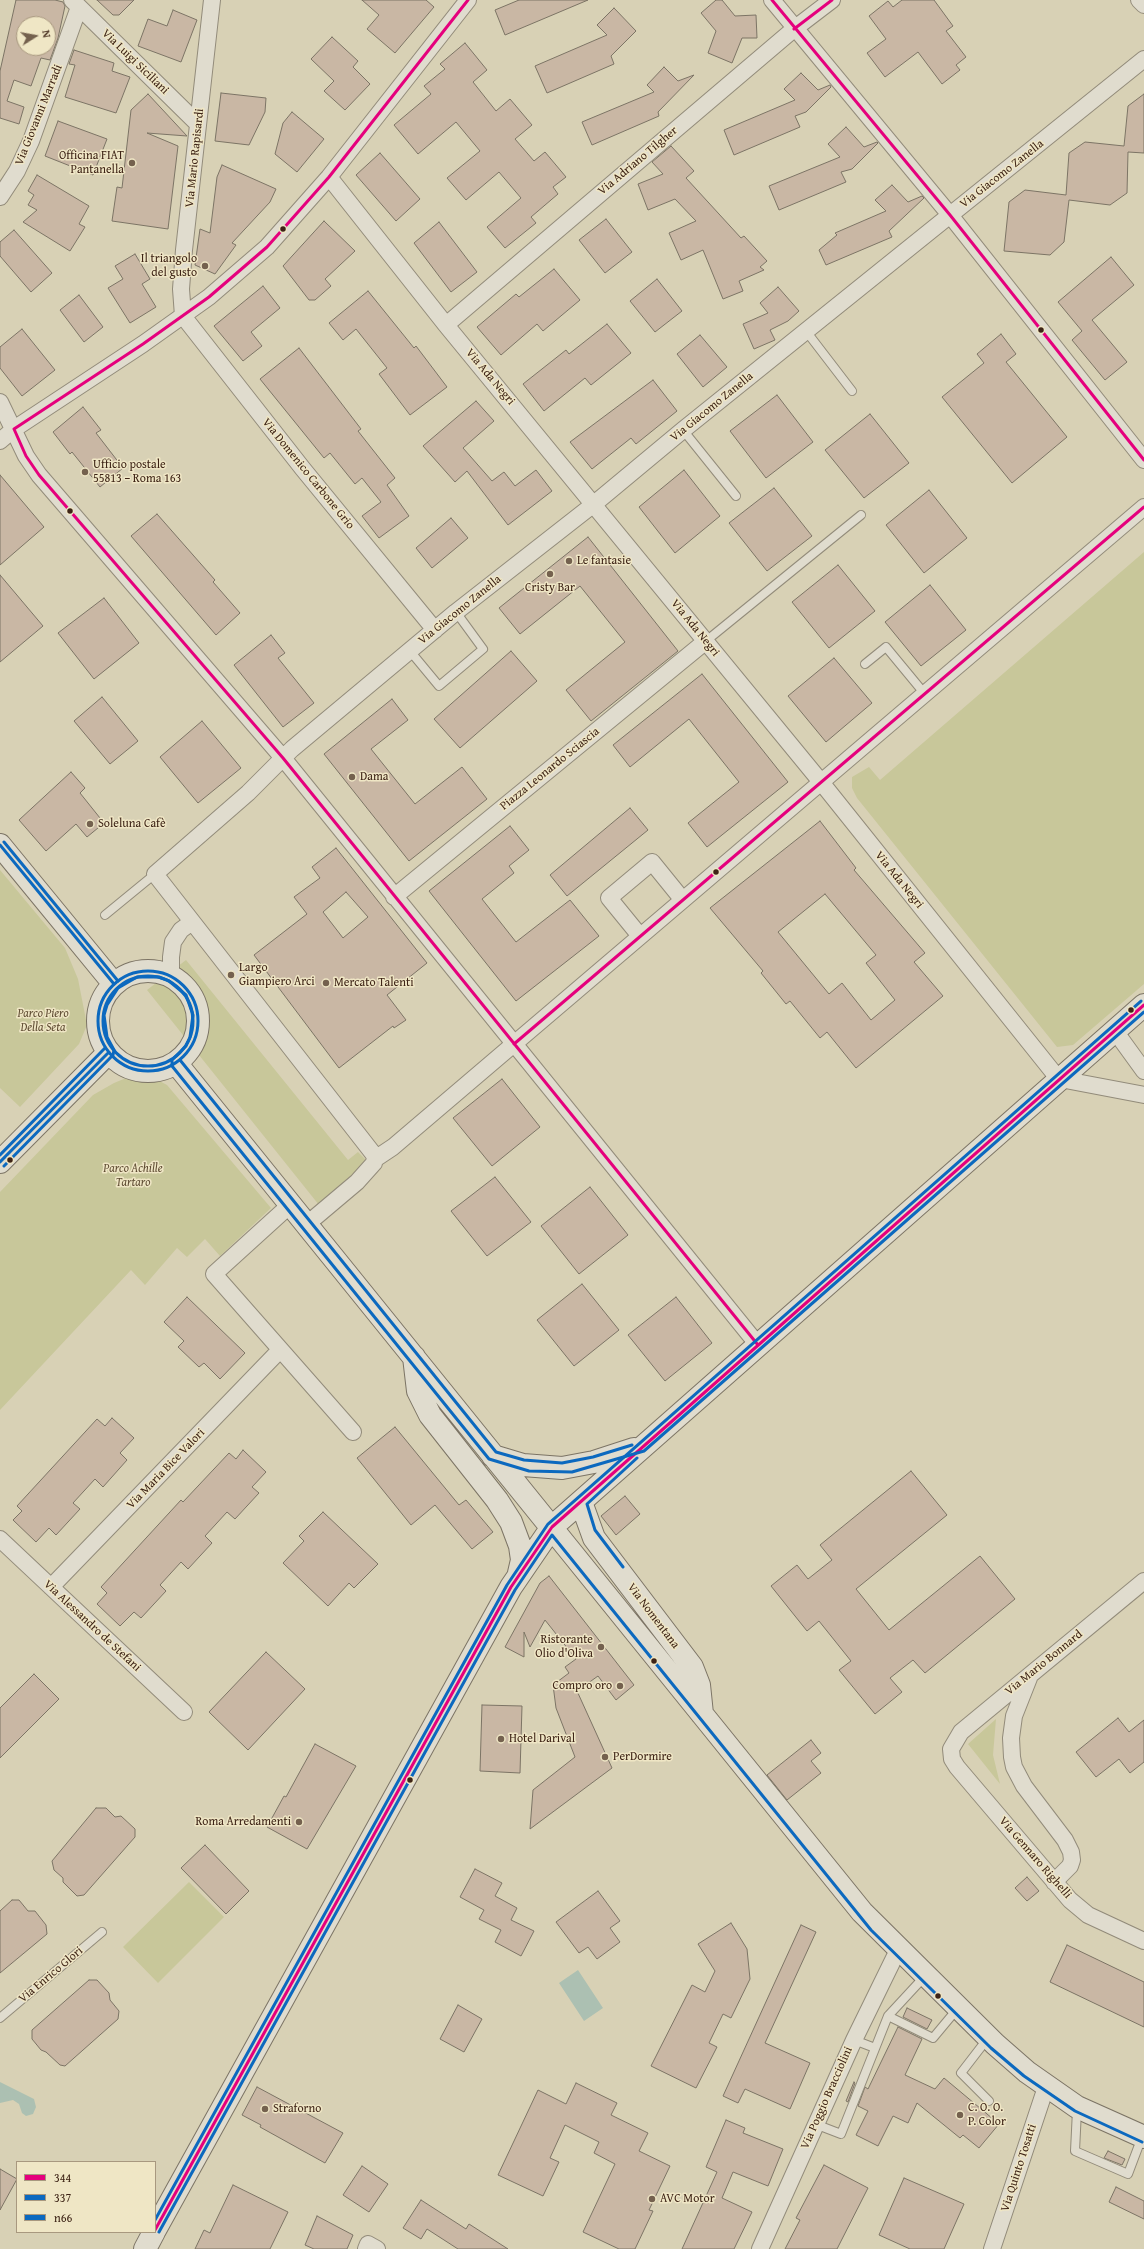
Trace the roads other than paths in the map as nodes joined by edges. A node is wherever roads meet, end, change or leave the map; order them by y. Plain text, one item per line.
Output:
1 (212, 0) edge
2 (468, 0) edge
3 (772, 0) edge
4 (832, 0) edge
5 (1139, 0) edge
6 (75, 3) edge
7 (1144, 5) edge
8 (794, 29) junction
9 (1144, 59) edge
10 (198, 124) junction
11 (329, 177) junction
12 (0, 197) edge
13 (950, 215) junction
14 (183, 316) junction
15 (446, 325) junction
16 (806, 331) junction
17 (852, 391) dead end
18 (0, 402) edge
19 (14, 429) junction
20 (683, 430) junction
21 (0, 440) edge
22 (1144, 460) edge
23 (736, 496) dead end
24 (594, 504) junction
25 (1144, 506) edge
26 (861, 515) dead end
27 (456, 612) junction
28 (435, 630) junction
29 (706, 641) junction
30 (410, 651) junction
31 (865, 664) dead end
32 (924, 693) junction
33 (283, 758) junction
34 (821, 782) junction
35 (0, 844) edge
36 (155, 874) junction
37 (394, 897) junction
38 (682, 899) junction
39 (105, 915) dead end
40 (192, 922) junction
41 (640, 936) junction
42 (171, 976) junction
43 (114, 984) junction
44 (1144, 1005) edge
45 (1115, 1031) junction
46 (514, 1044) junction
47 (108, 1052) junction
48 (176, 1063) junction
49 (1144, 1071) edge
50 (1060, 1079) junction
51 (1144, 1095) edge
52 (375, 1159) junction
53 (0, 1162) edge
54 (290, 1205) junction
55 (306, 1225) junction
56 (758, 1345) junction
57 (280, 1350) junction
58 (414, 1357) junction
59 (353, 1432) dead end
60 (641, 1447) junction
61 (493, 1456) junction
62 (581, 1502) junction
63 (552, 1527) junction
64 (0, 1539) edge
65 (519, 1573) junction
66 (1144, 1581) edge
67 (51, 1587) junction
68 (1032, 1672) junction
69 (184, 1712) dead end
70 (702, 1714) junction
71 (951, 1749) joint
72 (1054, 1882) junction
73 (102, 1932) dead end
74 (1144, 1941) edge
75 (898, 1950) junction
76 (926, 1976) junction
77 (958, 2008) junction
78 (888, 2016) junction
79 (0, 2018) edge
80 (988, 2038) junction
81 (854, 2040) junction
82 (875, 2048) junction
83 (1046, 2087) junction
84 (989, 2101) dead end
85 (1078, 2107) junction
86 (815, 2124) junction
87 (1143, 2137) edge
88 (156, 2229) edge
89 (154, 2233) edge
90 (145, 2249) edge
91 (760, 2249) edge
92 (992, 2249) edge

1 - 10 street, Via Mario Rapisardi
2 - 11 street
3 - 8 street
4 - 8 street, Via Adriano Tilgher
5 - 7 street
6 - 10 street, Via Luigi Siciliani
6 - 12 street, Via Giovanni Marradi
8 - 13 street
8 - 15 street, Via Adriano Tilgher
9 - 13 street, Via Giacomo Zanella
10 - 14 street, Via Mario Rapisardi
11 - 14 street
11 - 15 street, Via Ada Negri
13 - 16 street, Via Giacomo Zanella
13 - 22 street
14 - 19 street
14 - 28 street, Via Domenico Carbone Grio
15 - 24 street, Via Ada Negri
16 - 17 lane
16 - 20 street, Via Giacomo Zanella
18 - 19 street
19 - 21 street
19 - 33 street
20 - 23 lane
20 - 24 street, Via Giacomo Zanella
24 - 27 street, Via Giacomo Zanella
24 - 29 street, Via Ada Negri
25 - 32 street
26 - 29 lane
27 - 28 street, Via Giacomo Zanella
27 - 30 lane
28 - 30 street, Via Giacomo Zanella
29 - 34 street, Via Ada Negri
29 - 37 street, Piazza Leonardo Sciascia
30 - 33 street, Via Giacomo Zanella
31 - 32 lane
32 - 34 street
33 - 36 street
33 - 37 street
34 - 38 street
34 - 50 street, Via Ada Negri
35 - 43 street
36 - 39 lane
36 - 40 street
37 - 46 street
38 - 41 street
38 - 41 street
40 - 42 street
40 - 52 street
41 - 46 street
42 - 43 street
42 - 48 street
43 - 47 street
44 - 45 street
45 - 49 street
45 - 50 street
46 - 52 street
46 - 56 street
47 - 48 street
47 - 53 street
48 - 54 street, Via Nomentana
50 - 51 street
50 - 56 street
52 - 55 street
54 - 55 street, Via Nomentana
54 - 57 street
55 - 58 street, Via Nomentana
56 - 60 street
57 - 59 street
57 - 67 street, Via Maria Bice Valori
58 - 61 street, Via Nomentana
58 - 65 street
60 - 61 street
60 - 62 street
61 - 63 street, Via Nomentana
62 - 63 street
62 - 70 street, Via Nomentana
63 - 65 street
63 - 70 street, Via Nomentana
64 - 67 street, Via Alessandro de Stefani
65 - 88 street
66 - 68 street, Via Mario Bonnard
67 - 69 street, Via Alessandro de Stefani
68 - 71 street, Via Mario Bonnard
68 - 72 street
70 - 75 street, Via Nomentana
71 - 72 street, Via Gennaro Righelli
72 - 74 street, Via Gennaro Righelli
73 - 79 lane, Via Enrico Glori
75 - 76 street, Via Nomentana
75 - 81 street, Via Poggio Bracciolini
76 - 77 street, Via Nomentana
76 - 78 lane
77 - 78 lane
77 - 80 street, Via Nomentana
78 - 82 lane
80 - 83 street, Via Nomentana
80 - 84 lane
81 - 82 lane
81 - 86 street, Via Poggio Bracciolini
82 - 86 lane
83 - 85 street, Via Nomentana
83 - 92 street, Via Quinto Tosatti
85 - 87 street, Via Nomentana
85 - 87 lane
86 - 91 street, Via Poggio Bracciolini
89 - 90 street

